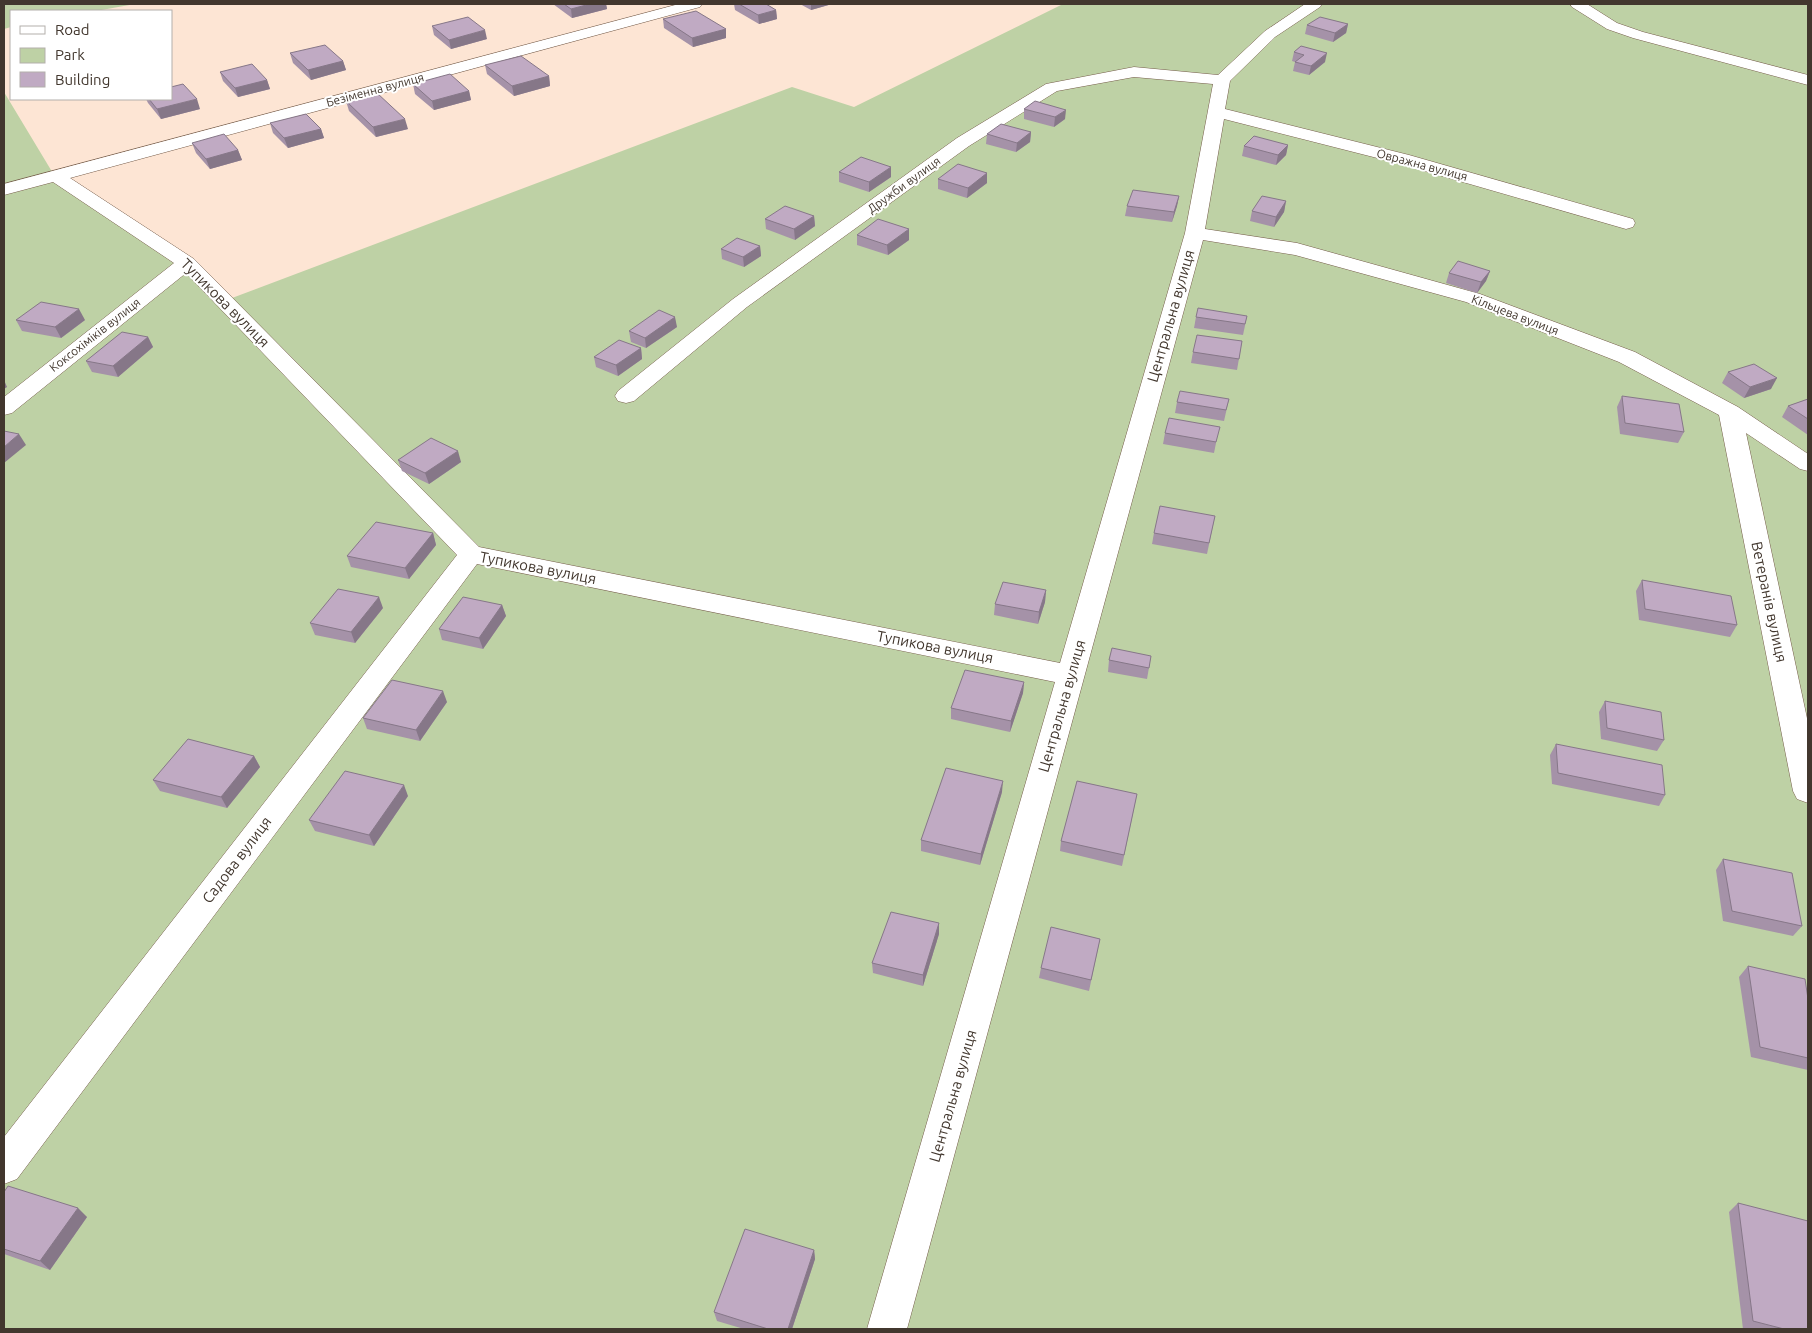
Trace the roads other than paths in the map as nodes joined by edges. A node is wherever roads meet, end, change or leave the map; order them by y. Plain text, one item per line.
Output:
1 (695, 4) edge
2 (1315, 4) edge
3 (1577, 4) edge
4 (1222, 80) junction
5 (1808, 80) edge
6 (1216, 112) junction
7 (54, 175) junction
8 (4, 190) edge
9 (1626, 223) dead end
10 (1195, 233) junction
11 (187, 262) junction
12 (626, 396) dead end
13 (4, 408) edge
14 (1730, 412) junction
15 (1808, 464) edge
16 (471, 554) junction
17 (1071, 675) junction
18 (1808, 791) edge
19 (4, 1166) edge
20 (888, 1329) edge

1 - 7 street, Безіменна вулиця
2 - 4 street
3 - 5 street
4 - 6 street, Центральна вулиця
4 - 12 street, Дружби вулиця
6 - 9 street, Овражна вулиця
6 - 10 street, Центральна вулиця
7 - 8 street, Безіменна вулиця
7 - 11 street, Тупикова вулиця
10 - 14 street, Кільцева вулиця
10 - 17 street, Центральна вулиця
11 - 13 street, Коксохіміків вулиця
11 - 16 street, Тупикова вулиця
14 - 15 street, Кільцева вулиця
14 - 18 street, Ветеранів вулиця
16 - 17 street, Тупикова вулиця
16 - 19 street, Садова вулиця
17 - 20 street, Центральна вулиця

